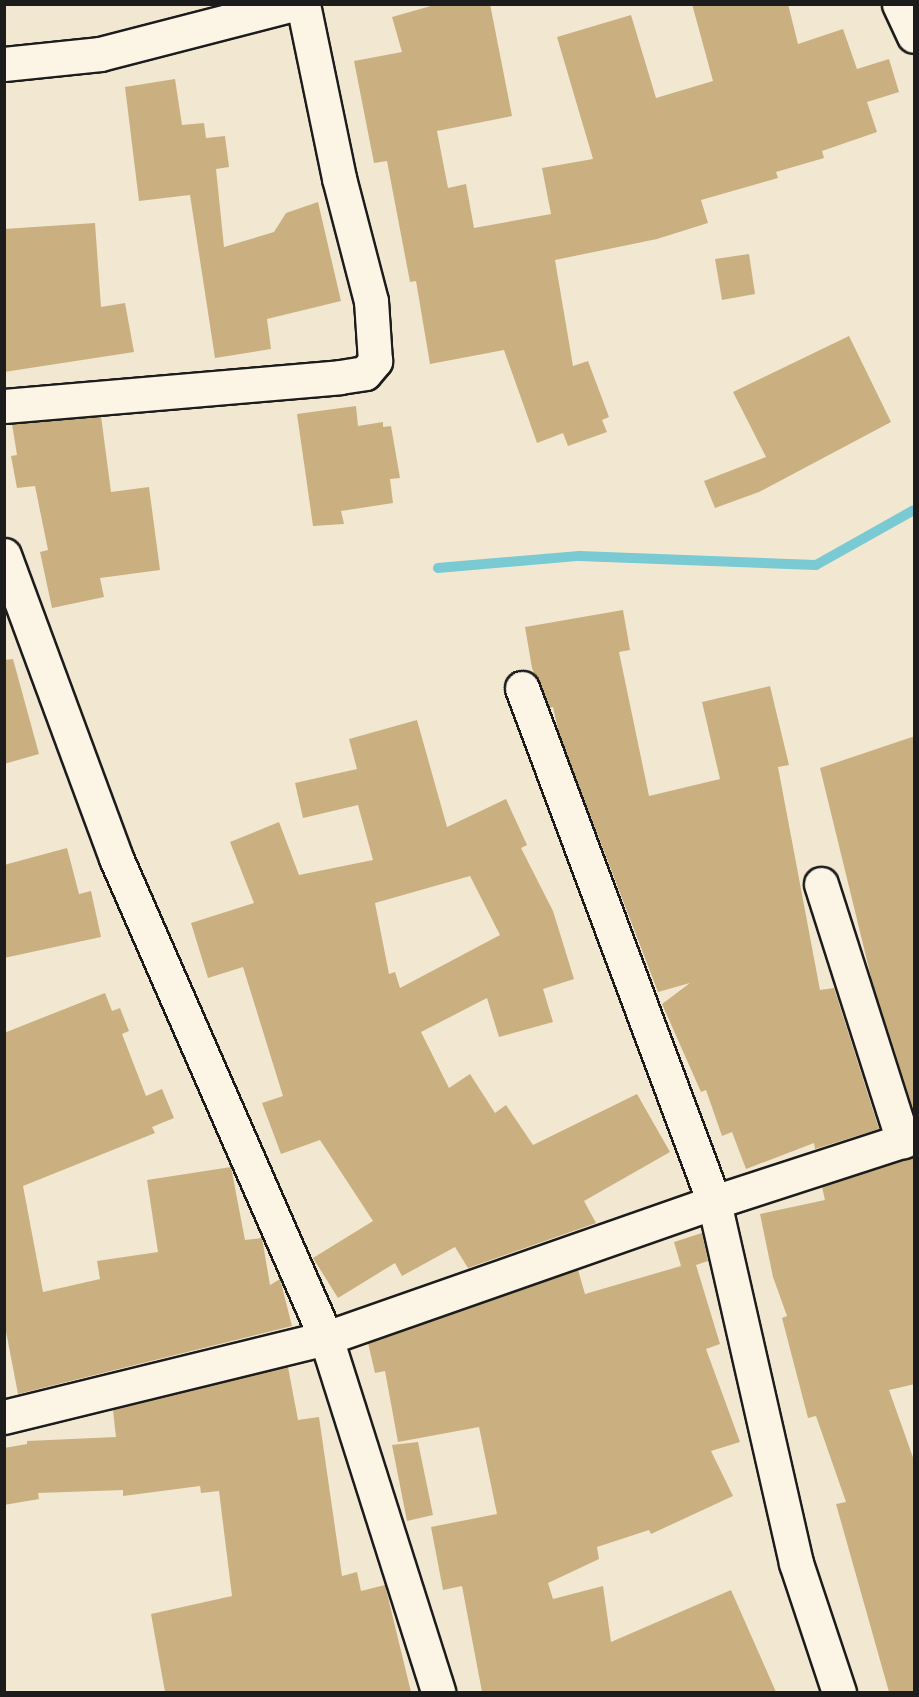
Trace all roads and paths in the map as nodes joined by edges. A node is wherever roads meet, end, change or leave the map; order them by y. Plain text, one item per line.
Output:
1 (294, 4) edge
2 (303, 4) edge
3 (899, 4) edge
4 (915, 36) edge
5 (4, 64) edge
6 (4, 406) edge
7 (4, 555) edge
8 (522, 688) dead end
9 (821, 884) dead end
10 (909, 1139) edge
11 (714, 1202) junction
12 (327, 1338) junction
13 (4, 1417) edge
14 (438, 1692) edge
15 (839, 1692) edge

1 - 5 street
2 - 6 street
3 - 4 street
7 - 12 street
8 - 11 street
9 - 10 street
10 - 11 street
11 - 12 street
11 - 15 street
12 - 13 street
12 - 14 street

